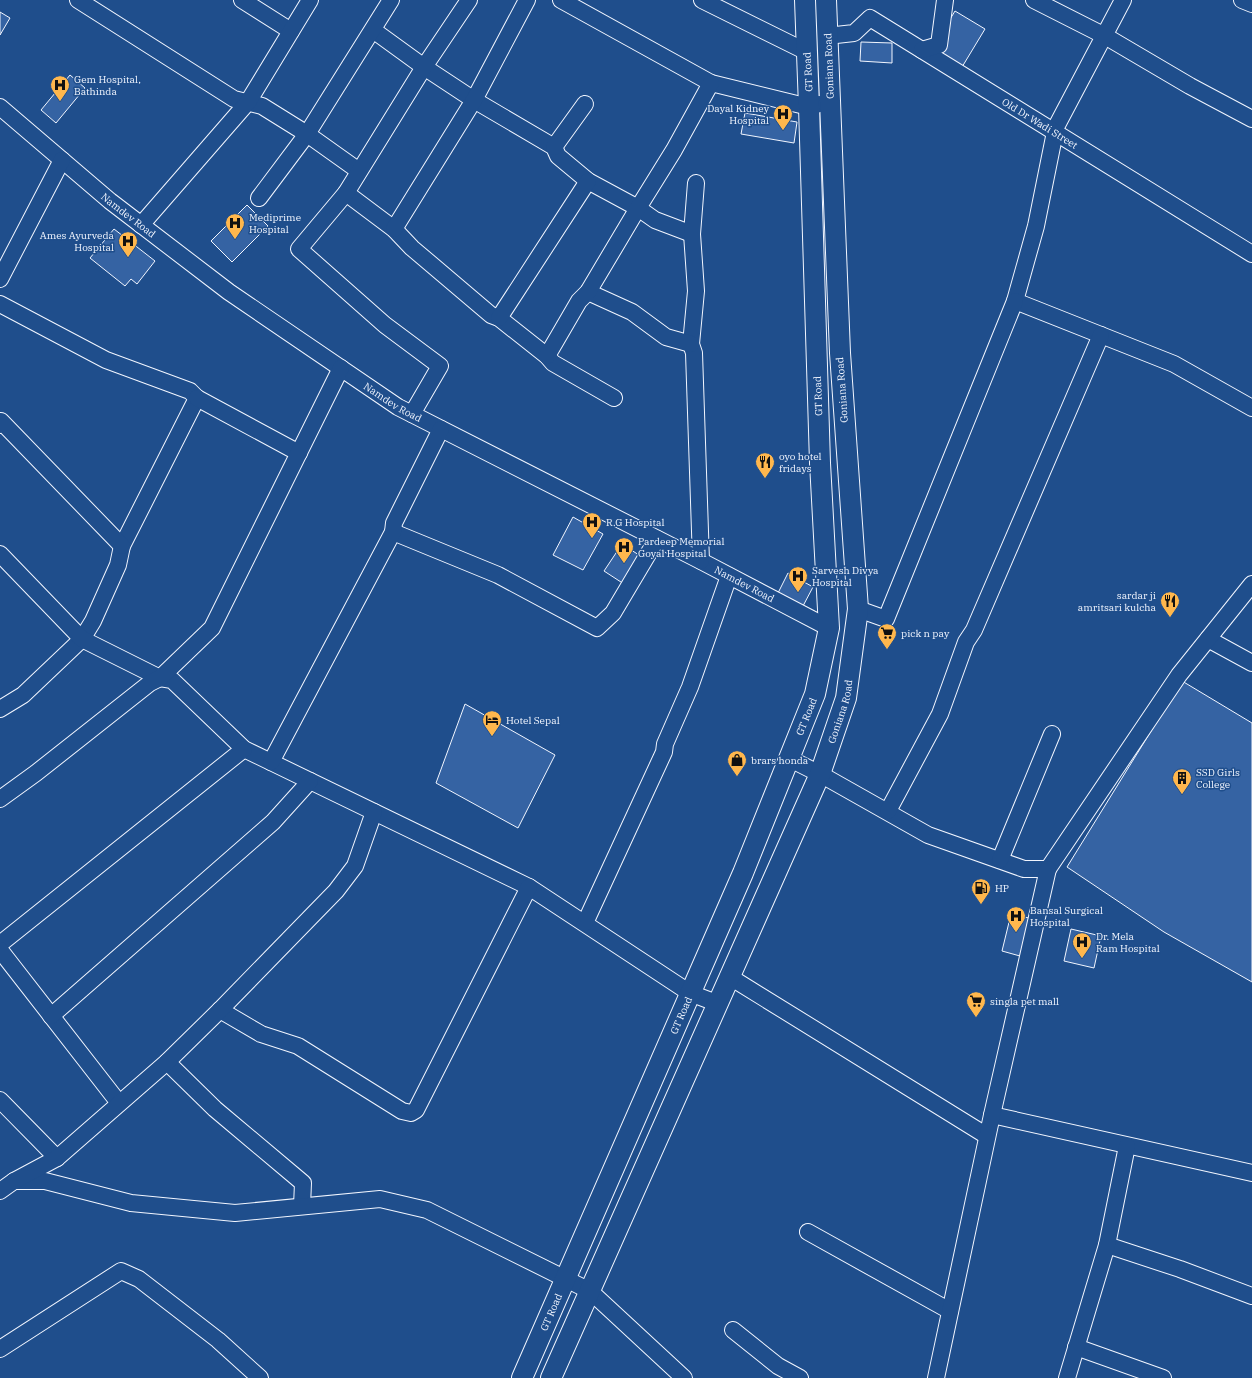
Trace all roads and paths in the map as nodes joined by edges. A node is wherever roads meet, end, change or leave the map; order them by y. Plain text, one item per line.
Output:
1 (78, 0) edge
2 (242, 0) edge
3 (310, 0) edge
4 (391, 0) edge
5 (469, 0) edge
6 (527, 0) edge
7 (561, 0) edge
8 (702, 0) edge
9 (805, 0) edge
10 (826, 0) edge
11 (945, 0) edge
12 (1034, 0) edge
13 (1242, 0) edge
14 (1121, 1) edge
15 (1252, 4) edge
16 (373, 30) junction
17 (291, 31) junction
18 (827, 36) junction
19 (1105, 36) junction
20 (922, 50) junction
21 (807, 52) junction
22 (424, 67) junction
23 (711, 82) junction
24 (474, 100) junction
25 (248, 102) junction
26 (830, 102) junction
27 (585, 104) dead end
28 (0, 107) edge
29 (809, 107) junction
30 (1252, 119) edge
31 (1056, 133) junction
32 (307, 134) junction
33 (554, 147) junction
34 (62, 160) junction
35 (359, 171) junction
36 (588, 181) junction
37 (696, 183) dead end
38 (346, 193) junction
39 (259, 198) dead end
40 (638, 208) junction
41 (141, 225) junction
42 (394, 229) junction
43 (692, 234) junction
44 (1252, 254) edge
45 (0, 279) edge
46 (588, 292) junction
47 (1015, 301) junction
48 (0, 304) edge
49 (499, 318) junction
50 (1101, 335) junction
51 (691, 344) junction
52 (546, 356) junction
53 (341, 368) junction
54 (197, 398) junction
55 (614, 398) dead end
56 (1252, 408) edge
57 (412, 414) junction
58 (0, 425) edge
59 (442, 429) junction
60 (299, 453) junction
61 (393, 532) junction
62 (657, 539) junction
63 (122, 546) junction
64 (0, 554) edge
65 (701, 561) junction
66 (729, 576) junction
67 (1252, 584) edge
68 (858, 610) junction
69 (828, 628) junction
70 (82, 639) junction
71 (1208, 639) junction
72 (1252, 663) edge
73 (160, 678) junction
74 (0, 709) edge
75 (1052, 734) dead end
76 (244, 749) junction
77 (788, 758) junction
78 (271, 762) junction
79 (820, 774) junction
80 (310, 781) junction
81 (0, 799) edge
82 (888, 811) junction
83 (374, 812) junction
84 (1000, 860) junction
85 (1048, 870) junction
86 (529, 887) junction
87 (584, 923) junction
88 (0, 944) edge
89 (0, 950) edge
90 (730, 977) junction
91 (690, 993) junction
92 (719, 1004) junction
93 (220, 1010) junction
94 (51, 1016) junction
95 (167, 1062) junction
96 (0, 1100) edge
97 (119, 1103) junction
98 (992, 1115) junction
99 (987, 1136) junction
100 (1127, 1146) junction
101 (57, 1158) junction
102 (1252, 1173) edge
103 (14, 1181) junction
104 (0, 1191) edge
105 (302, 1206) junction
106 (808, 1232) dead end
107 (1107, 1245) junction
108 (565, 1278) junction
109 (590, 1291) junction
110 (1252, 1296) edge
111 (950, 1311) junction
112 (733, 1330) dead end
113 (1076, 1347) junction
114 (0, 1349) edge
115 (260, 1378) edge
116 (522, 1378) edge
117 (551, 1378) edge
118 (684, 1378) edge
119 (800, 1378) edge
120 (936, 1378) edge
121 (1067, 1378) edge
122 (1163, 1378) edge

1 - 25 street
2 - 17 street
3 - 17 street
4 - 16 street
5 - 22 street
6 - 24 street
7 - 23 street
8 - 21 street
9 - 21 main road, GT Road
10 - 18 main road, Goniana Road
11 - 20 street
12 - 19 street
13 - 15 street
14 - 19 street
16 - 22 street
16 - 32 street
17 - 25 street
18 - 20 street, Old Dr Wadi Street
18 - 26 main road, Goniana Road
19 - 30 street
19 - 31 street
20 - 31 street, Old Dr Wadi Street
21 - 29 main road, GT Road
22 - 24 street
22 - 35 street
23 - 29 street
23 - 40 street
24 - 33 street
24 - 42 street
25 - 32 street
25 - 41 street
26 - 29 street
26 - 68 main road, Goniana Road
27 - 33 street
28 - 34 street, Namdev Road
29 - 69 main road, GT Road
31 - 44 street, Old Dr Wadi Street
31 - 47 street
32 - 35 street
32 - 39 street
33 - 36 street
34 - 41 street, Namdev Road
34 - 45 street
35 - 38 street
36 - 40 street
36 - 49 street
37 - 43 street
38 - 42 street
38 - 57 street
40 - 43 street
40 - 46 street
41 - 53 street, Namdev Road
42 - 49 street
43 - 51 street
46 - 51 street
46 - 52 street
47 - 50 street
47 - 68 street
48 - 54 street
49 - 52 street
50 - 56 street
50 - 82 street
51 - 65 street
52 - 55 street
53 - 57 street, Namdev Road
53 - 60 street
54 - 60 street
54 - 63 street
57 - 59 street, Namdev Road
58 - 63 street
59 - 61 street
59 - 62 street, Namdev Road
60 - 73 street
61 - 62 street
61 - 78 street
62 - 65 street, Namdev Road
63 - 70 street
64 - 70 street
65 - 66 street, Namdev Road
66 - 69 street, Namdev Road
66 - 87 street
67 - 71 street
68 - 79 main road, Goniana Road
69 - 77 main road, GT Road
70 - 73 street
70 - 74 street
71 - 72 street
71 - 85 street
73 - 76 street
73 - 81 street
75 - 84 street
76 - 78 street
76 - 88 street
77 - 79 street
77 - 91 main road, GT Road
78 - 80 street
79 - 82 street
79 - 90 main road
80 - 83 street
80 - 94 street
82 - 84 street
83 - 86 street
83 - 93 street
84 - 85 street
85 - 98 street
86 - 87 street
86 - 93 street
87 - 91 street
89 - 94 street
90 - 92 main road
90 - 99 street
91 - 92 street
91 - 108 main road, GT Road
92 - 109 main road
93 - 95 street
94 - 97 street
95 - 97 street
95 - 105 street
96 - 101 street
97 - 101 street
98 - 99 street
98 - 100 street
99 - 111 street
100 - 102 street
100 - 107 street
101 - 103 street
103 - 104 street
103 - 105 street
105 - 108 street
106 - 111 street
107 - 110 street
107 - 113 street
108 - 109 street
108 - 116 main road, GT Road
109 - 117 main road
109 - 118 street
111 - 120 street
112 - 119 street
113 - 121 street
113 - 122 street
114 - 115 street

